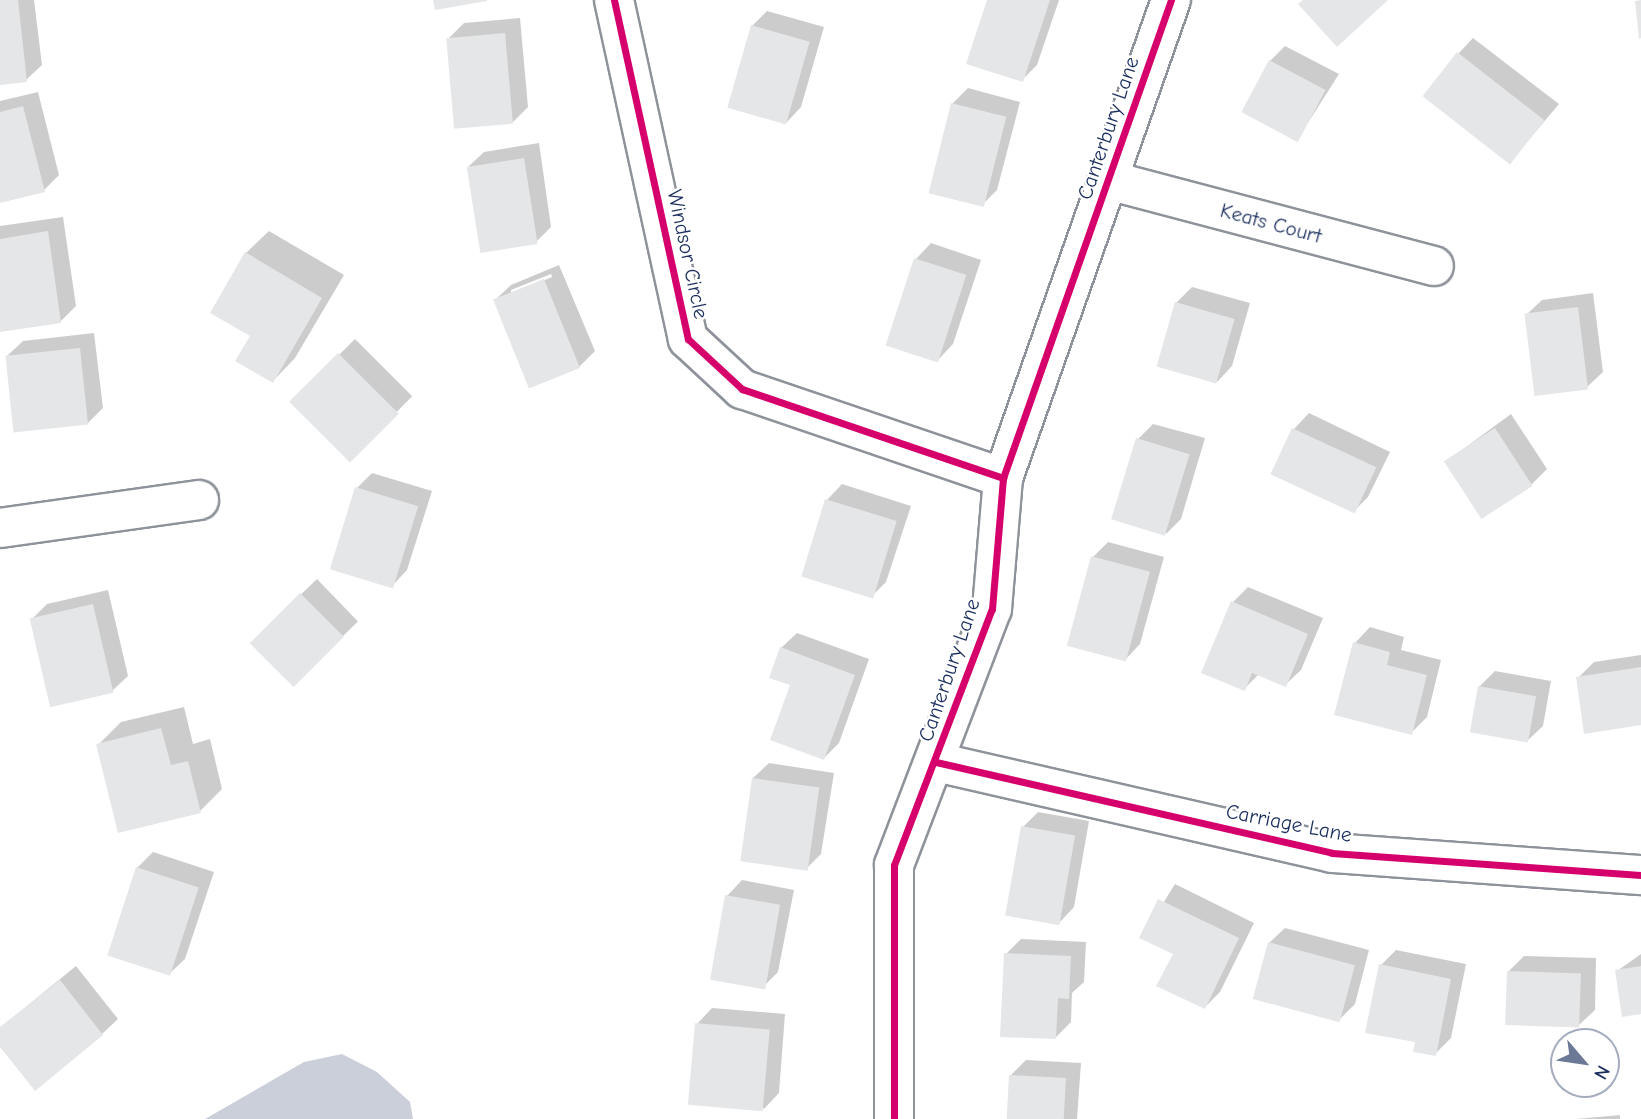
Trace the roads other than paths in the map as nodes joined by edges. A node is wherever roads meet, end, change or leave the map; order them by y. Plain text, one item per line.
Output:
1 (614, 0) edge
2 (1171, 0) edge
3 (1108, 180) junction
4 (1434, 266) dead end
5 (1003, 478) junction
6 (199, 500) dead end
7 (0, 528) edge
8 (936, 762) junction
9 (1641, 875) edge
10 (894, 1119) edge

1 - 5 street, Windsor Circle
2 - 3 street, Canterbury Lane
3 - 4 street, Keats Court
3 - 5 street, Canterbury Lane
5 - 8 street, Canterbury Lane
6 - 7 street
8 - 9 street, Carriage Lane
8 - 10 street, Canterbury Lane

